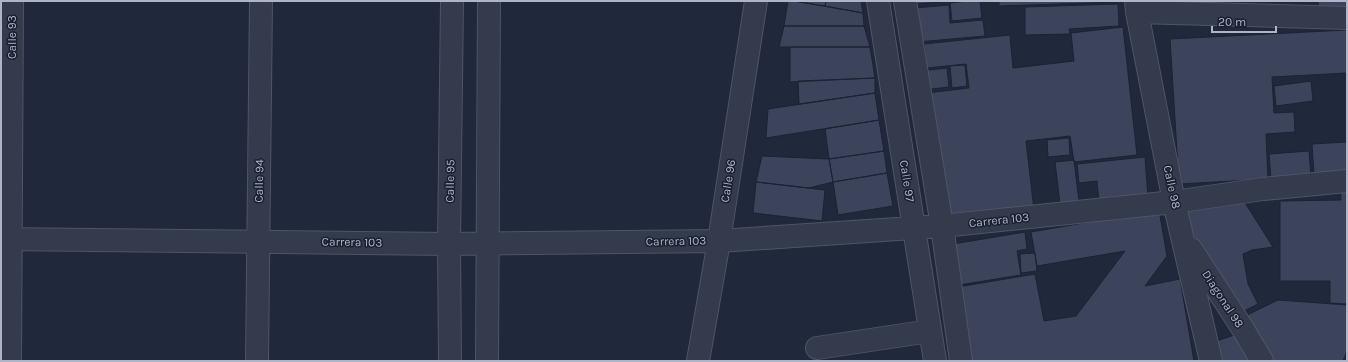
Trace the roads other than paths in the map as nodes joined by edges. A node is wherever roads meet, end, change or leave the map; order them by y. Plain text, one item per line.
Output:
1 (12, 1) edge
2 (261, 1) edge
3 (452, 1) edge
4 (489, 1) edge
5 (756, 1) edge
6 (878, 1) edge
7 (906, 1) edge
8 (1137, 6) edge
9 (1347, 18) edge
10 (1347, 181) edge
11 (1174, 202) junction
12 (942, 226) junction
13 (914, 227) junction
14 (1183, 237) junction
15 (6, 239) edge
16 (258, 241) junction
17 (719, 241) junction
18 (449, 244) junction
19 (488, 244) junction
20 (930, 331) junction
21 (817, 348) dead end
22 (10, 361) edge
23 (257, 361) edge
24 (450, 361) edge
25 (487, 361) edge
26 (698, 361) edge
27 (934, 361) edge
28 (961, 361) edge
29 (1211, 361) edge
30 (1262, 361) edge

1 - 15 street, Calle 93
2 - 16 street, Calle 94
3 - 18 street, Calle 95
4 - 19 street
5 - 17 street, Calle 96
6 - 13 street, Calle 97
7 - 12 street
8 - 9 street
8 - 11 street, Calle 98
10 - 11 street, Carrera 103
11 - 12 street, Carrera 103
11 - 14 street, Calle 98
12 - 13 street, Carrera 103
12 - 28 street
13 - 17 street, Carrera 103
13 - 20 street, Calle 97
14 - 29 street, Calle 98
14 - 30 street, Diagonal 98
15 - 16 street, Carrera 103
15 - 22 street, Calle 93
16 - 18 street, Carrera 103
16 - 23 street, Calle 94
17 - 19 street, Carrera 103
17 - 26 street, Calle 96
18 - 19 street, Carrera 103
18 - 24 street, Calle 95
19 - 25 street
20 - 21 street
20 - 27 street, Calle 97

